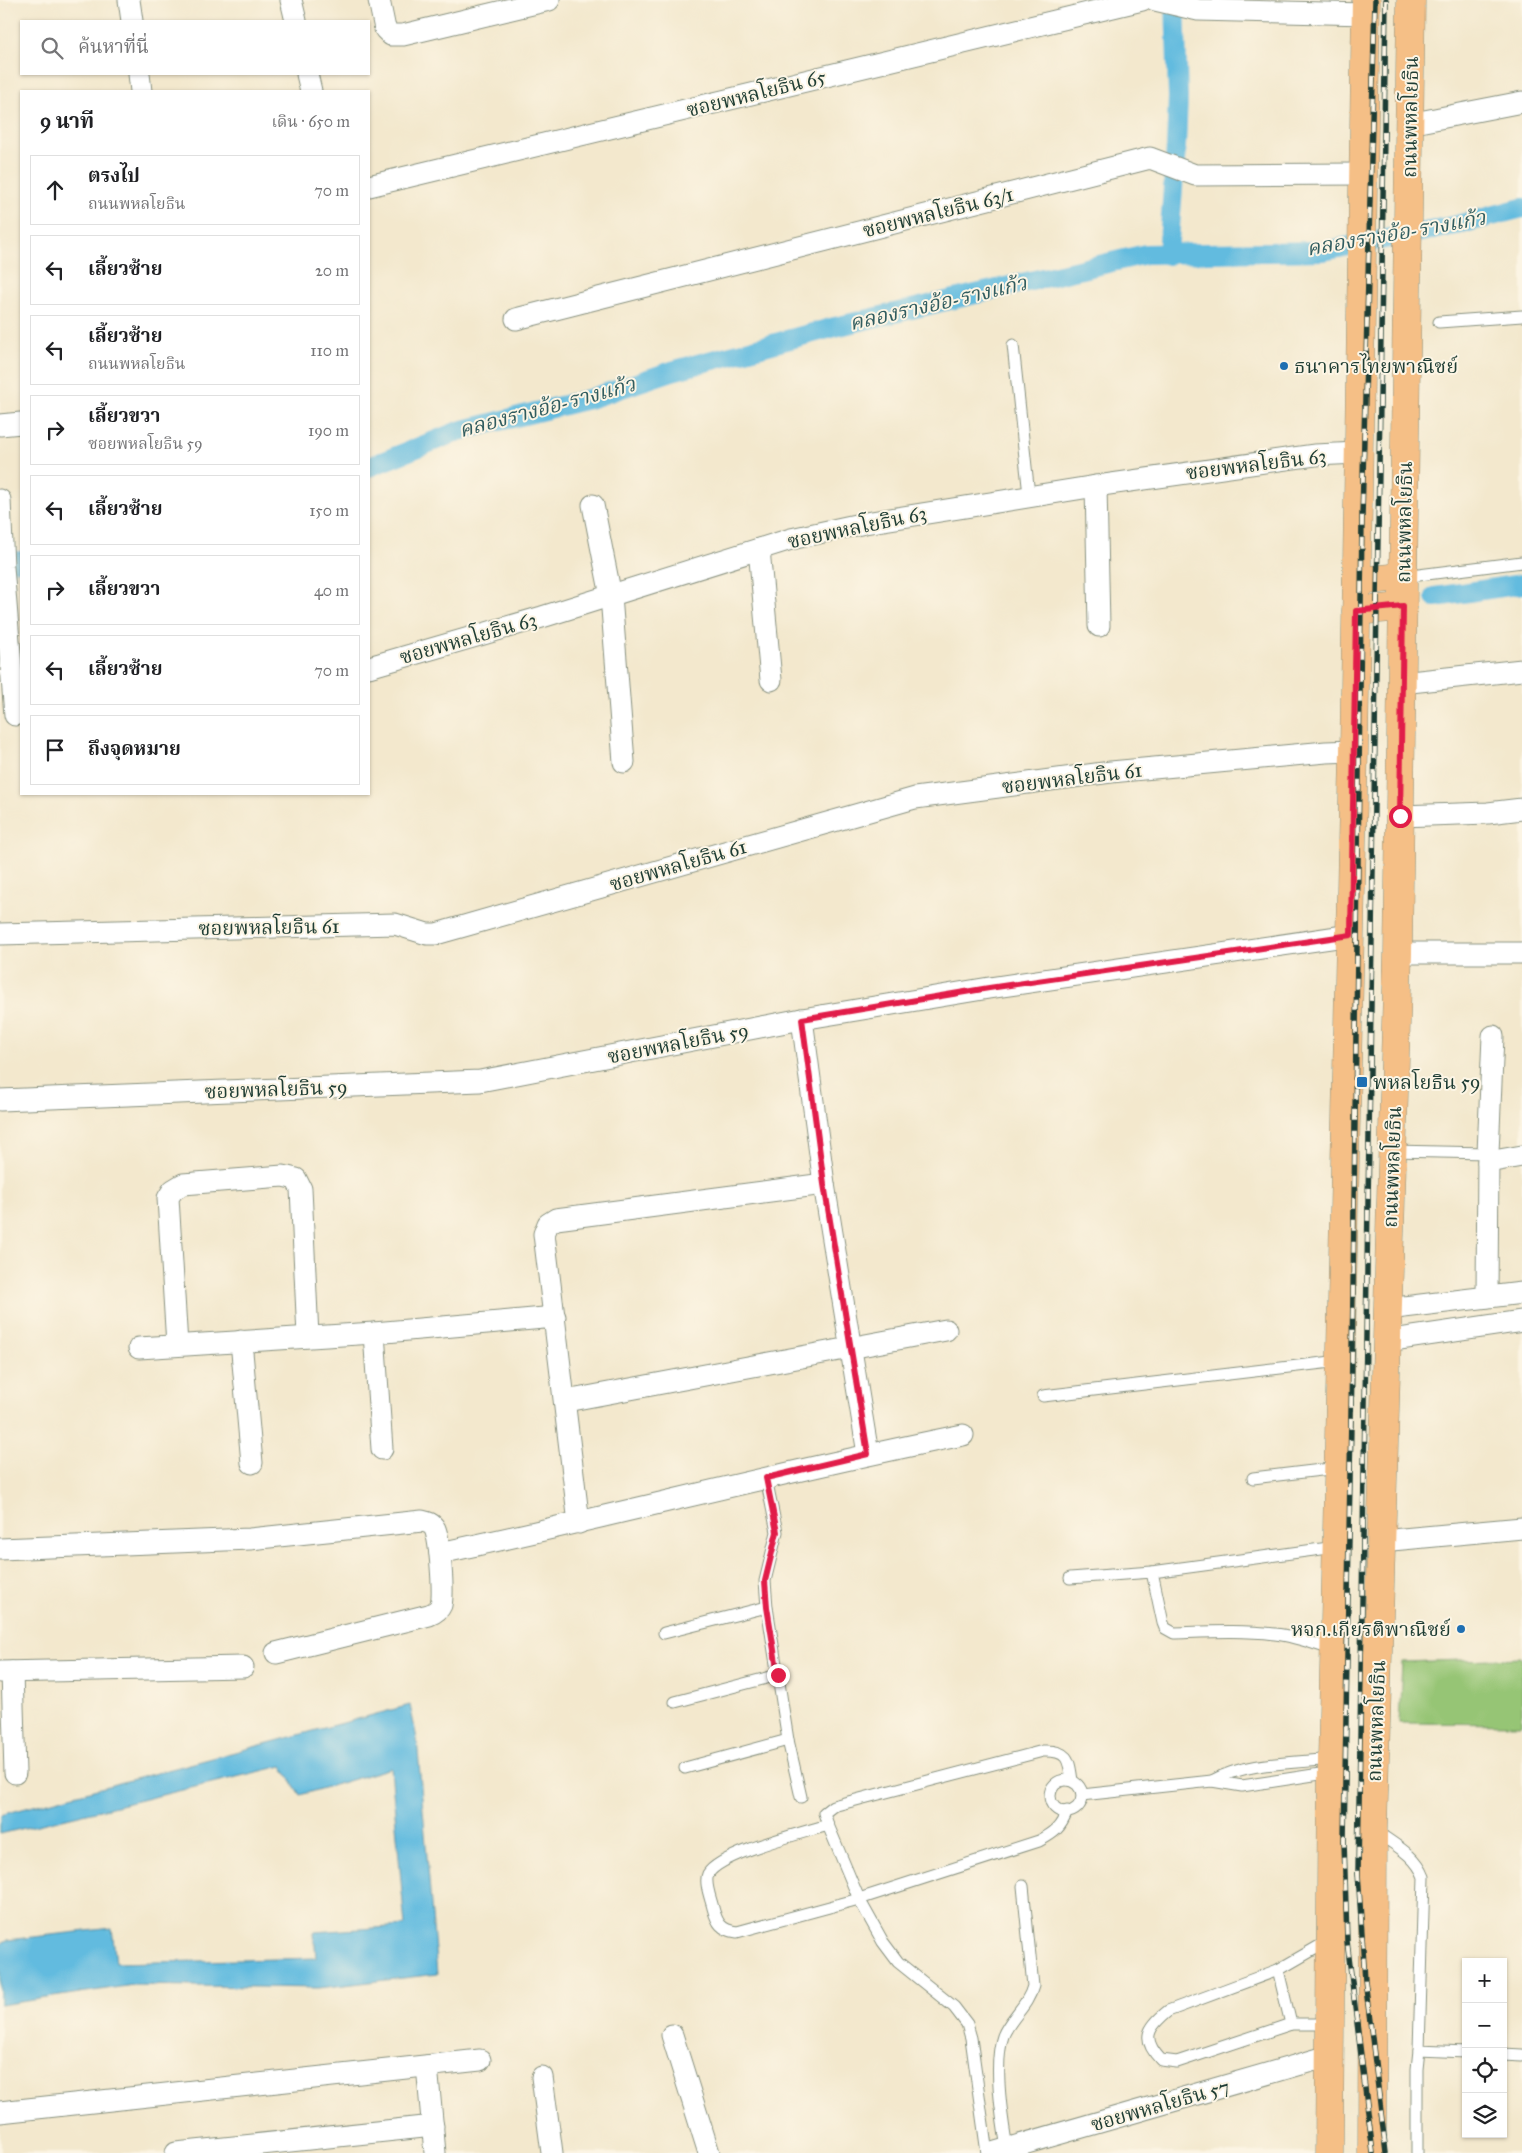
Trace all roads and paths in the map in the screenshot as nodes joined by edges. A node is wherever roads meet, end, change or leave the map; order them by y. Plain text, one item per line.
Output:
1 (129, 0) edge
2 (292, 0) edge
3 (379, 0) edge
4 (549, 0) edge
5 (1142, 0) edge
6 (1155, 0) edge
7 (1411, 0) edge
8 (1366, 7) edge
9 (132, 20) edge
10 (296, 20) edge
11 (139, 75) edge
12 (307, 75) edge
13 (141, 90) edge
14 (311, 90) edge
15 (1522, 102) edge
16 (1409, 124) junction
17 (1363, 174) junction
18 (370, 186) edge
19 (1522, 316) edge
20 (516, 320) dead end
21 (1439, 322) dead end
22 (1013, 345) dead end
23 (20, 423) edge
24 (0, 425) edge
25 (1358, 453) junction
26 (1096, 486) junction
27 (1029, 495) junction
28 (0, 500) edge
29 (593, 505) dead end
30 (760, 549) junction
31 (1522, 562) edge
32 (1403, 577) junction
33 (1357, 582) junction
34 (611, 596) junction
35 (1403, 606) junction
36 (1356, 611) junction
37 (1099, 626) dead end
38 (370, 667) edge
39 (1522, 670) edge
40 (771, 680) dead end
41 (1401, 683) junction
42 (12, 715) edge
43 (1354, 751) junction
44 (624, 762) dead end
45 (1522, 809) edge
46 (1400, 816) junction
47 (0, 934) edge
48 (1351, 935) junction
49 (1398, 953) junction
50 (1522, 953) edge
51 (802, 1019) junction
52 (1493, 1036) dead end
53 (0, 1100) edge
54 (1392, 1151) junction
55 (1522, 1156) edge
56 (1488, 1157) junction
57 (824, 1184) junction
58 (1522, 1293) edge
59 (1487, 1297) junction
60 (1387, 1309) junction
61 (555, 1317) junction
62 (1522, 1321) edge
63 (946, 1330) dead end
64 (374, 1333) junction
65 (308, 1336) junction
66 (241, 1341) junction
67 (1386, 1341) junction
68 (177, 1345) junction
69 (852, 1347) junction
70 (139, 1348) dead end
71 (1340, 1361) junction
72 (1044, 1396) dead end
73 (566, 1401) junction
74 (962, 1434) dead end
75 (382, 1449) dead end
76 (868, 1454) junction
77 (252, 1463) dead end
78 (1338, 1468) junction
79 (766, 1478) junction
80 (1253, 1478) dead end
81 (579, 1523) junction
82 (1522, 1528) edge
83 (1381, 1541) junction
84 (1336, 1547) junction
85 (0, 1549) edge
86 (440, 1553) junction
87 (1152, 1572) junction
88 (1070, 1578) dead end
89 (767, 1607) junction
90 (664, 1633) dead end
91 (1334, 1650) junction
92 (276, 1653) dead end
93 (243, 1667) dead end
94 (6, 1672) edge
95 (778, 1675) junction
96 (675, 1702) dead end
97 (788, 1740) junction
98 (1332, 1765) junction
99 (685, 1768) dead end
100 (15, 1773) dead end
101 (1072, 1781) junction
102 (1212, 1782) junction
103 (1082, 1795) junction
104 (801, 1796) dead end
105 (1066, 1812) junction
106 (828, 1825) junction
107 (1373, 1829) junction
108 (1023, 1886) dead end
109 (859, 1899) junction
110 (1330, 1940) junction
111 (1278, 1970) junction
112 (1291, 2024) junction
113 (1329, 2024) junction
114 (672, 2035) dead end
115 (1419, 2050) junction
116 (1462, 2052) edge
117 (1507, 2054) edge
118 (1522, 2055) edge
119 (1329, 2056) junction
120 (480, 2060) dead end
121 (427, 2066) junction
122 (542, 2077) dead end
123 (0, 2112) edge
124 (433, 2126) junction
125 (995, 2151) edge
126 (176, 2153) edge
127 (435, 2153) edge
128 (552, 2153) edge
129 (709, 2153) edge
130 (1329, 2153) edge
131 (1372, 2153) edge
132 (1417, 2153) edge

1 - 9 street
2 - 10 street
3 - 4 street
5 - 18 street, ซอยพหลโยธิน 65
6 - 8 street
7 - 16 main road, ถนนพหลโยธิน
8 - 17 main road, ถนนพหลโยธิน
11 - 13 street
12 - 14 street
15 - 16 street
16 - 32 main road, ถนนพหลโยธิน
17 - 20 street, ซอยพหลโยธิน 63/1
17 - 25 main road, ถนนพหลโยธิน
19 - 21 lane
22 - 27 lane
23 - 24 street
25 - 26 street, ซอยพหลโยธิน 63
25 - 33 main road, ถนนพหลโยธิน
26 - 27 street, ซอยพหลโยธิน 63
26 - 37 street
27 - 30 street, ซอยพหลโยธิน 63
28 - 42 street
29 - 34 street
30 - 34 street, ซอยพหลโยธิน 63
30 - 40 street
31 - 32 lane
32 - 33 main road
32 - 35 main road, ถนนพหลโยธิน
33 - 36 main road, ถนนพหลโยธิน
34 - 38 street, ซอยพหลโยธิน 63
34 - 44 street
35 - 36 main road
35 - 41 main road, ถนนพหลโยธิน
36 - 43 main road, ถนนพหลโยธิน
39 - 41 street
41 - 46 main road, ถนนพหลโยธิน
43 - 47 street, ซอยพหลโยธิน 61
43 - 48 main road, ถนนพหลโยธิน
45 - 46 street
46 - 49 main road, ถนนพหลโยธิน
48 - 51 street, ซอยพหลโยธิน 59
48 - 71 main road, ถนนพหลโยธิน
49 - 50 street
49 - 54 main road, ถนนพหลโยธิน
51 - 53 street, ซอยพหลโยธิน 59
51 - 57 street
52 - 56 street
54 - 56 lane
54 - 60 main road, ถนนพหลโยธิน
55 - 56 street
56 - 59 street
57 - 61 street
57 - 69 street
58 - 59 street
59 - 60 street
60 - 67 main road, ถนนพหลโยธิน
61 - 64 street
61 - 73 street
62 - 67 street
63 - 69 street
64 - 65 street
64 - 75 street
65 - 66 street
65 - 68 street
66 - 68 street
66 - 77 street
67 - 83 main road, ถนนพหลโยธิน
68 - 70 street
69 - 73 street
69 - 76 street
71 - 72 lane
71 - 78 main road, ถนนพหลโยธิน
73 - 81 street
74 - 76 street
76 - 79 street
78 - 80 lane
78 - 84 main road, ถนนพหลโยธิน
79 - 81 street
79 - 89 lane
81 - 86 street
82 - 83 street
83 - 107 main road, ถนนพหลโยธิน
84 - 87 lane
84 - 91 main road, ถนนพหลโยธิน
85 - 86 street
86 - 92 street
87 - 88 lane
87 - 91 lane
89 - 90 lane
89 - 95 lane
91 - 98 main road, ถนนพหลโยธิน
93 - 94 street
94 - 100 street
95 - 96 lane
95 - 97 lane
97 - 99 lane
97 - 104 lane
98 - 102 lane
98 - 102 lane
98 - 110 main road, ถนนพหลโยธิน
101 - 103 lane
101 - 105 lane
101 - 106 lane
102 - 103 lane
103 - 105 lane
105 - 109 lane
106 - 109 lane
106 - 109 lane
107 - 115 lane
107 - 131 main road, ถนนพหลโยธิน
108 - 125 lane
109 - 125 lane
110 - 111 lane
110 - 113 main road, ถนนพหลโยธิน
111 - 112 lane
111 - 112 lane
112 - 113 lane
113 - 119 main road, ถนนพหลโยธิน
114 - 129 street
115 - 116 lane
115 - 132 lane
117 - 118 lane
119 - 125 street, ซอยพหลโยธิน 57
119 - 130 main road, ถนนพหลโยธิน
120 - 121 street
121 - 123 street
121 - 124 street
122 - 128 street
124 - 126 street
124 - 127 street

